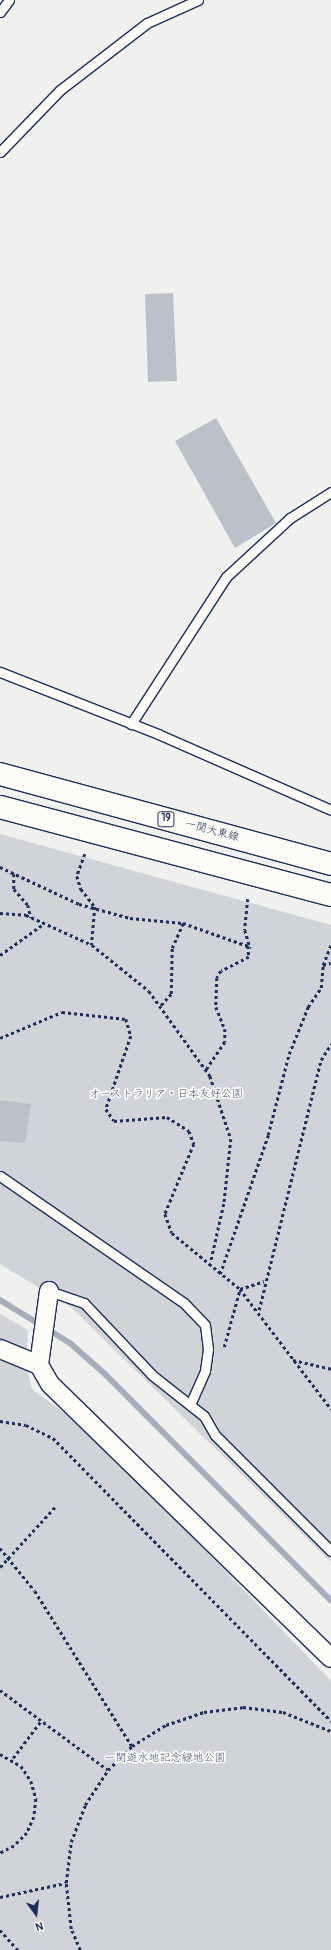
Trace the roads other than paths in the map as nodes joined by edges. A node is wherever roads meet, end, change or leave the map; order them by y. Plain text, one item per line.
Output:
1 (9, 0) edge
2 (198, 0) edge
3 (0, 12) edge
4 (0, 152) edge
5 (331, 492) edge
6 (0, 672) edge
7 (131, 724) junction
8 (0, 774) edge
9 (0, 807) edge
10 (331, 810) edge
11 (331, 864) edge
12 (331, 895) edge
13 (0, 1176) edge
14 (49, 1291) joint
15 (0, 1349) edge
16 (39, 1365) junction
17 (190, 1404) junction
18 (331, 1551) edge
19 (331, 1658) edge

1 - 3 lane
2 - 4 lane
5 - 7 lane
6 - 7 lane
7 - 10 lane
8 - 11 main road, 一関大東線 / 19
9 - 12 main road
13 - 17 lane
14 - 16 street
14 - 17 lane
15 - 16 street
16 - 19 street
17 - 18 lane

